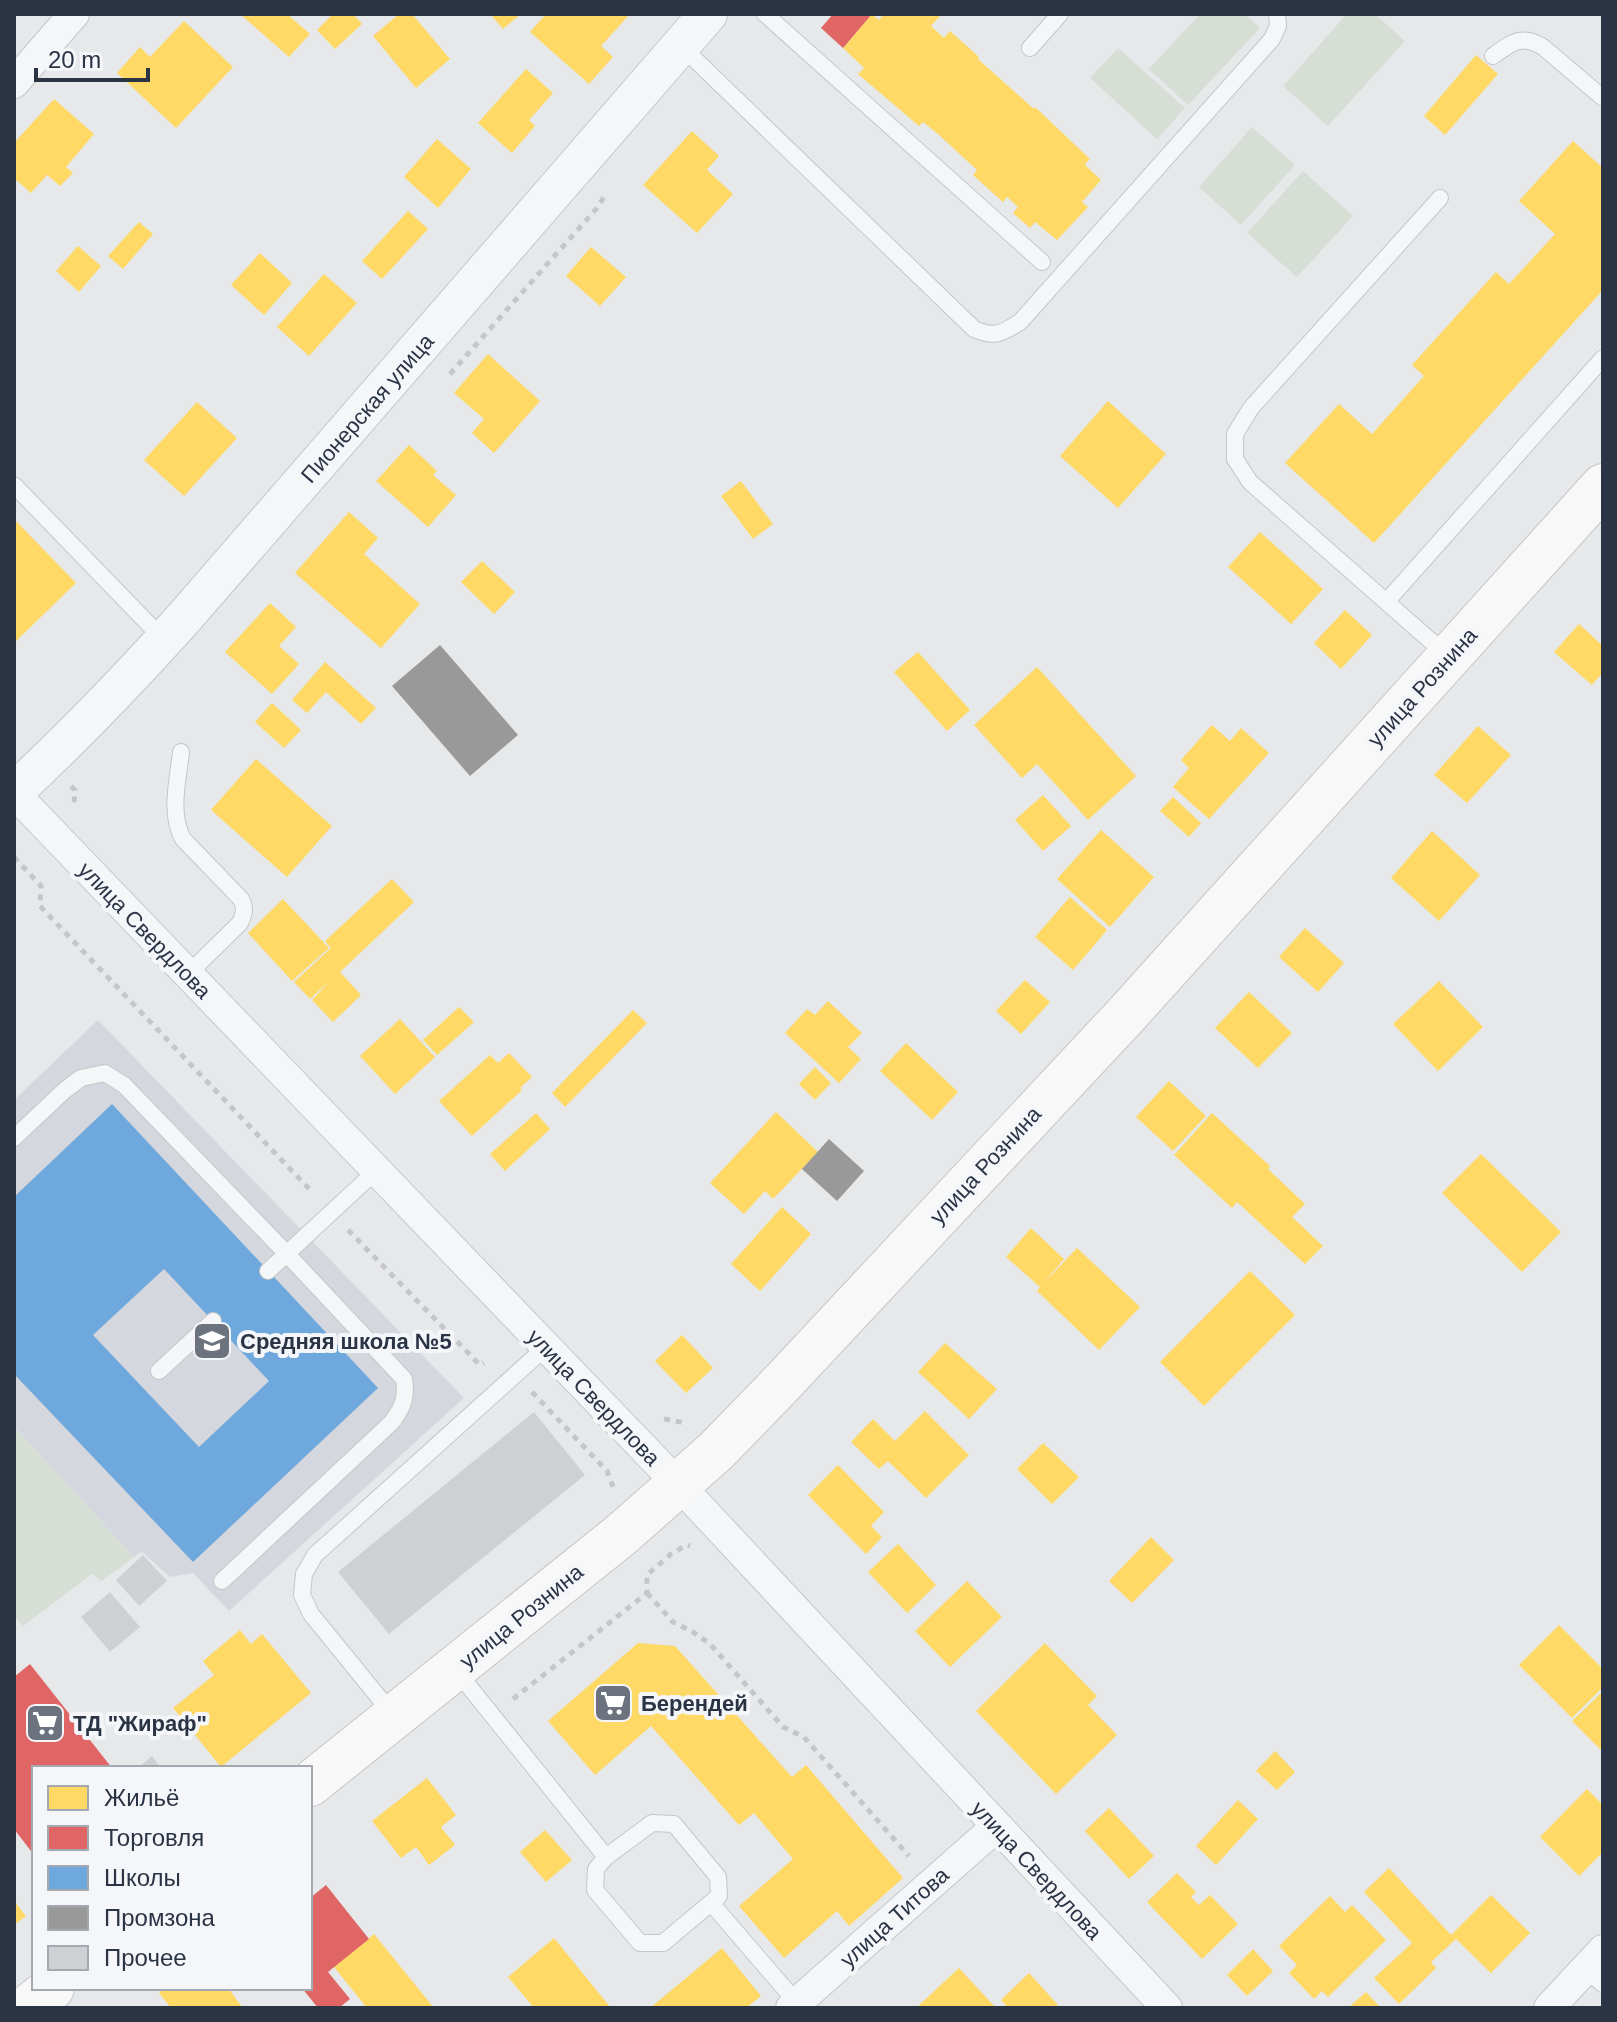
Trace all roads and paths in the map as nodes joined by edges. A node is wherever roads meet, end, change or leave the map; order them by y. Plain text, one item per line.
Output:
1 (74, 14) edge
2 (708, 14) edge
3 (765, 14) edge
4 (1060, 14) edge
5 (1277, 14) edge
6 (682, 47) junction
7 (1030, 48) dead end
8 (1493, 56) dead end
9 (14, 83) edge
10 (1603, 98) edge
11 (1440, 198) dead end
12 (1042, 262) dead end
13 (1603, 358) edge
14 (14, 485) edge
15 (1603, 486) edge
16 (1387, 601) junction
17 (164, 640) junction
18 (1449, 657) junction
19 (181, 752) dead end
20 (14, 792) edge
21 (14, 857) edge
22 (188, 974) junction
23 (14, 1138) edge
24 (377, 1170) junction
25 (332, 1213) junction
26 (287, 1254) junction
27 (268, 1271) dead end
28 (213, 1321) dead end
29 (546, 1347) junction
30 (159, 1371) dead end
31 (516, 1374) junction
32 (679, 1485) junction
33 (616, 1493) dead end
34 (695, 1548) dead end
35 (222, 1581) dead end
36 (647, 1593) junction
37 (455, 1669) junction
38 (488, 1711) junction
39 (395, 1717) junction
40 (312, 1782) edge
41 (996, 1827) junction
42 (909, 1856) dead end
43 (606, 1857) junction
44 (711, 1903) junction
45 (1597, 1968) edge
46 (50, 1990) edge
47 (794, 2006) edge
48 (27, 2008) edge
49 (1167, 2008) edge
50 (1549, 2008) edge

1 - 9 street
2 - 6 street, Пионерская улица
3 - 12 lane
4 - 7 lane
5 - 6 lane
6 - 17 street, Пионерская улица
8 - 10 lane
11 - 16 lane
13 - 16 lane
14 - 17 lane
15 - 18 main road, улица Рознина
16 - 18 lane
17 - 20 street, Пионерская улица
18 - 32 main road, улица Рознина
19 - 22 lane
20 - 22 street, улица Свердлова
21 - 25 path
22 - 24 street, улица Свердлова
23 - 26 lane
24 - 25 lane
24 - 29 street, улица Свердлова
25 - 26 lane
25 - 31 path
26 - 27 lane
26 - 35 lane
28 - 30 lane
29 - 31 lane
29 - 32 street, улица Свердлова
31 - 33 path
31 - 39 lane
32 - 37 main road, улица Рознина
32 - 41 street, улица Свердлова
34 - 36 path
36 - 38 path
36 - 42 path
37 - 38 lane
37 - 39 main road, улица Рознина
38 - 43 lane
39 - 40 main road, улица Рознина
41 - 47 street, улица Титова
41 - 49 street, улица Свердлова
43 - 44 lane
43 - 44 lane
44 - 47 lane
45 - 50 street
46 - 48 main road

